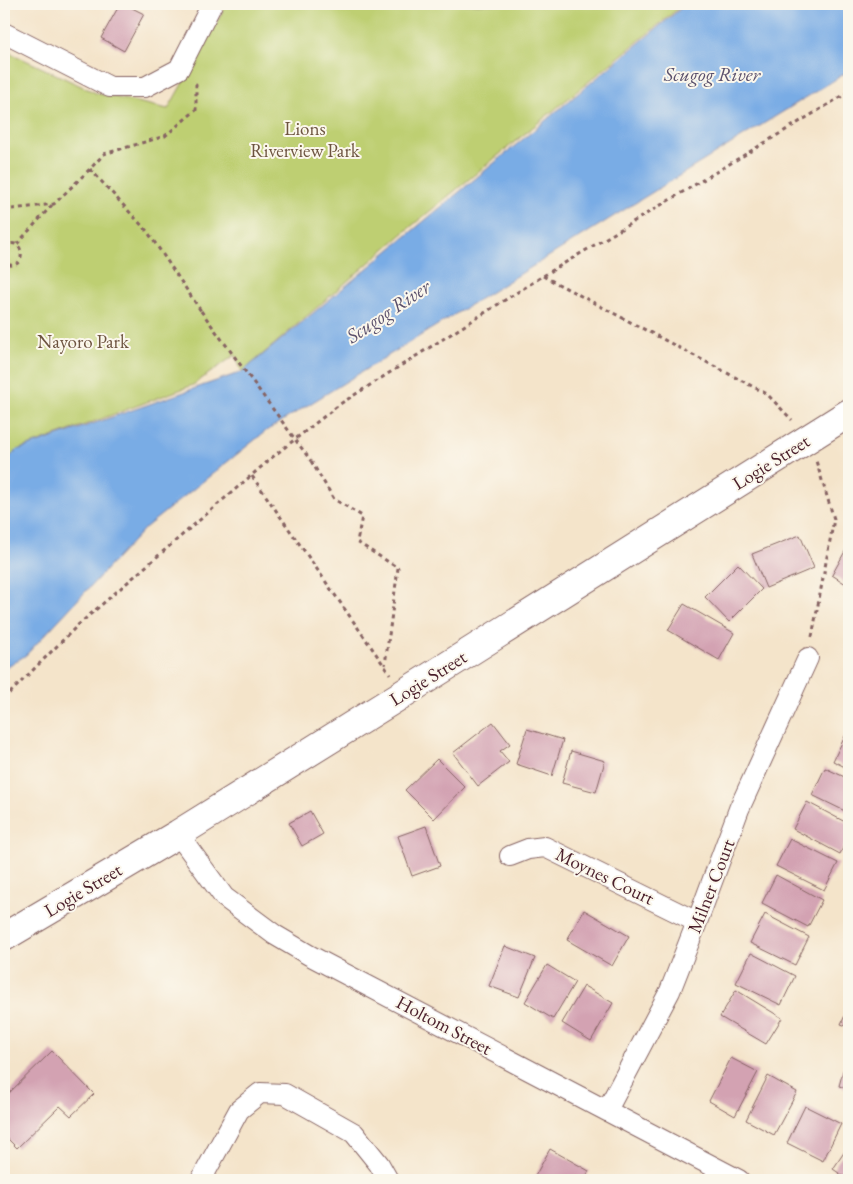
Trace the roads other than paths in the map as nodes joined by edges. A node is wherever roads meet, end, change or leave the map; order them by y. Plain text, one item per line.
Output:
1 (212, 4) edge
2 (4, 33) edge
3 (848, 415) edge
4 (808, 658) road end
5 (178, 834) junction
6 (510, 856) dead end
7 (697, 922) junction
8 (4, 937) edge
9 (607, 1110) junction
10 (201, 1180) edge
11 (388, 1180) edge
12 (739, 1180) edge

1 - 2 street
3 - 5 street, Logie Street
4 - 7 street, Milner Court
5 - 8 street, Logie Street
5 - 9 street, Holtom Street
6 - 7 street, Moynes Court
7 - 9 street, Milner Court
9 - 12 street, Holtom Street
10 - 11 street

